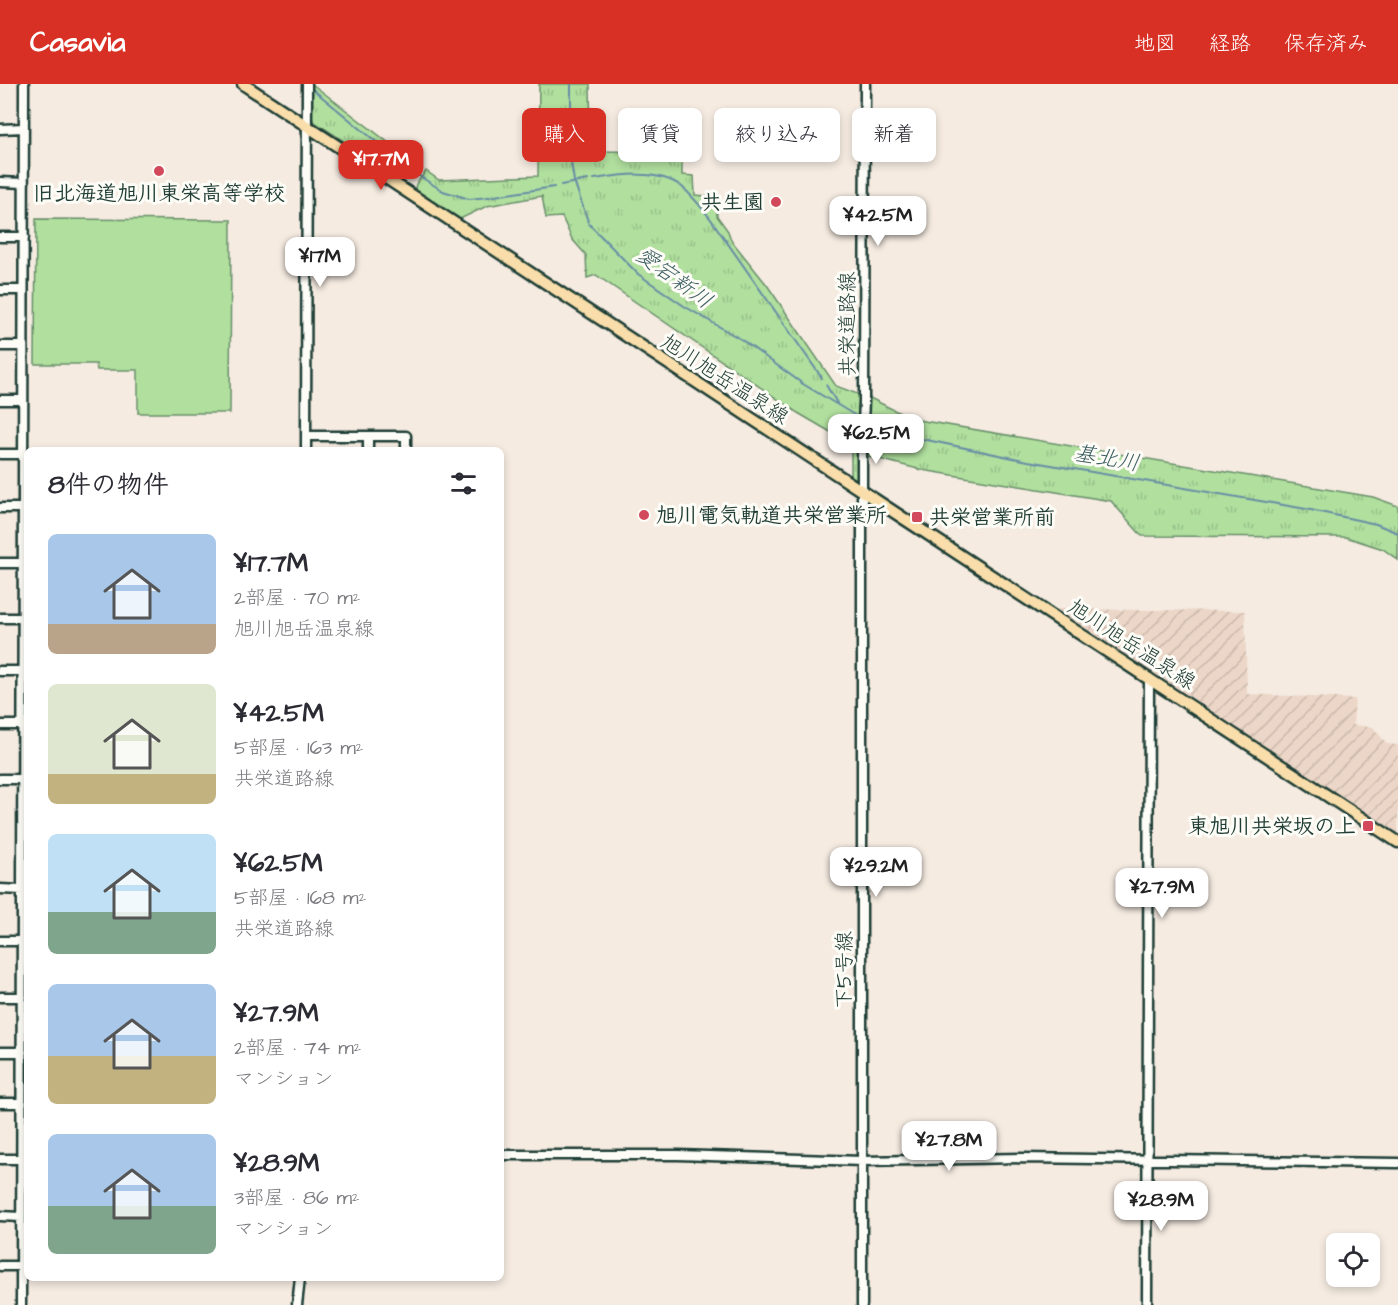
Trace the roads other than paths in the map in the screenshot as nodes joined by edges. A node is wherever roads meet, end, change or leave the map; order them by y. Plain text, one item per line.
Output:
1 (24, 84) edge
2 (243, 84) edge
3 (865, 84) edge
4 (307, 85) edge
5 (307, 127) junction
6 (24, 128) junction
7 (0, 129) edge
8 (0, 182) edge
9 (24, 183) junction
10 (0, 237) edge
11 (24, 237) junction
12 (0, 290) edge
13 (23, 290) junction
14 (0, 346) edge
15 (23, 346) junction
16 (0, 400) edge
17 (23, 400) junction
18 (306, 436) junction
19 (368, 436) junction
20 (306, 447) edge
21 (368, 447) edge
22 (406, 447) edge
23 (0, 454) edge
24 (23, 454) junction
25 (863, 491) junction
26 (0, 508) edge
27 (23, 508) junction
28 (0, 563) edge
29 (22, 563) junction
30 (0, 618) edge
31 (22, 618) junction
32 (22, 670) junction
33 (0, 671) edge
34 (1149, 678) junction
35 (0, 725) edge
36 (22, 725) junction
37 (24, 761) edge
38 (0, 779) edge
39 (24, 779) edge
40 (24, 816) edge
41 (1398, 842) edge
42 (0, 890) edge
43 (22, 890) junction
44 (0, 941) edge
45 (22, 941) junction
46 (0, 997) edge
47 (22, 997) junction
48 (0, 1052) edge
49 (22, 1052) junction
50 (0, 1103) edge
51 (22, 1103) junction
52 (504, 1155) edge
53 (0, 1159) edge
54 (24, 1159) edge
55 (1148, 1160) junction
56 (862, 1161) junction
57 (1398, 1163) edge
58 (0, 1216) edge
59 (21, 1216) junction
60 (0, 1266) edge
61 (21, 1266) junction
62 (300, 1281) edge
63 (21, 1305) edge
64 (297, 1305) edge
65 (862, 1305) edge
66 (1147, 1305) edge

1 - 6 street
2 - 5 main road, 旭川旭岳温泉線
3 - 25 street, 共栄道路線
4 - 5 street
5 - 18 street
5 - 25 main road, 旭川旭岳温泉線
6 - 7 street
6 - 9 street
8 - 9 street
9 - 11 street
10 - 11 street
11 - 13 street
12 - 13 street
13 - 15 street
14 - 15 street
15 - 17 street
16 - 17 street
17 - 24 street
18 - 19 street
18 - 20 street
19 - 21 street
19 - 22 street
23 - 24 street
24 - 27 street
25 - 34 main road, 旭川旭岳温泉線
25 - 56 street, 下5号線
26 - 27 street
27 - 29 street
28 - 29 street
29 - 31 street
30 - 31 street
31 - 32 street
32 - 33 street
32 - 36 street
34 - 41 main road, 旭川旭岳温泉線
34 - 55 street
35 - 36 street
36 - 37 street
38 - 39 street
40 - 43 street
42 - 43 street
43 - 45 street
44 - 45 street
45 - 47 street
46 - 47 street
47 - 49 street
48 - 49 street
49 - 51 street
50 - 51 street
51 - 54 street
52 - 56 street
53 - 54 street
54 - 59 street
55 - 56 street
55 - 57 street
55 - 66 street
56 - 65 street, 下5号線
58 - 59 street
59 - 61 street
60 - 61 street
61 - 63 street
62 - 64 street

